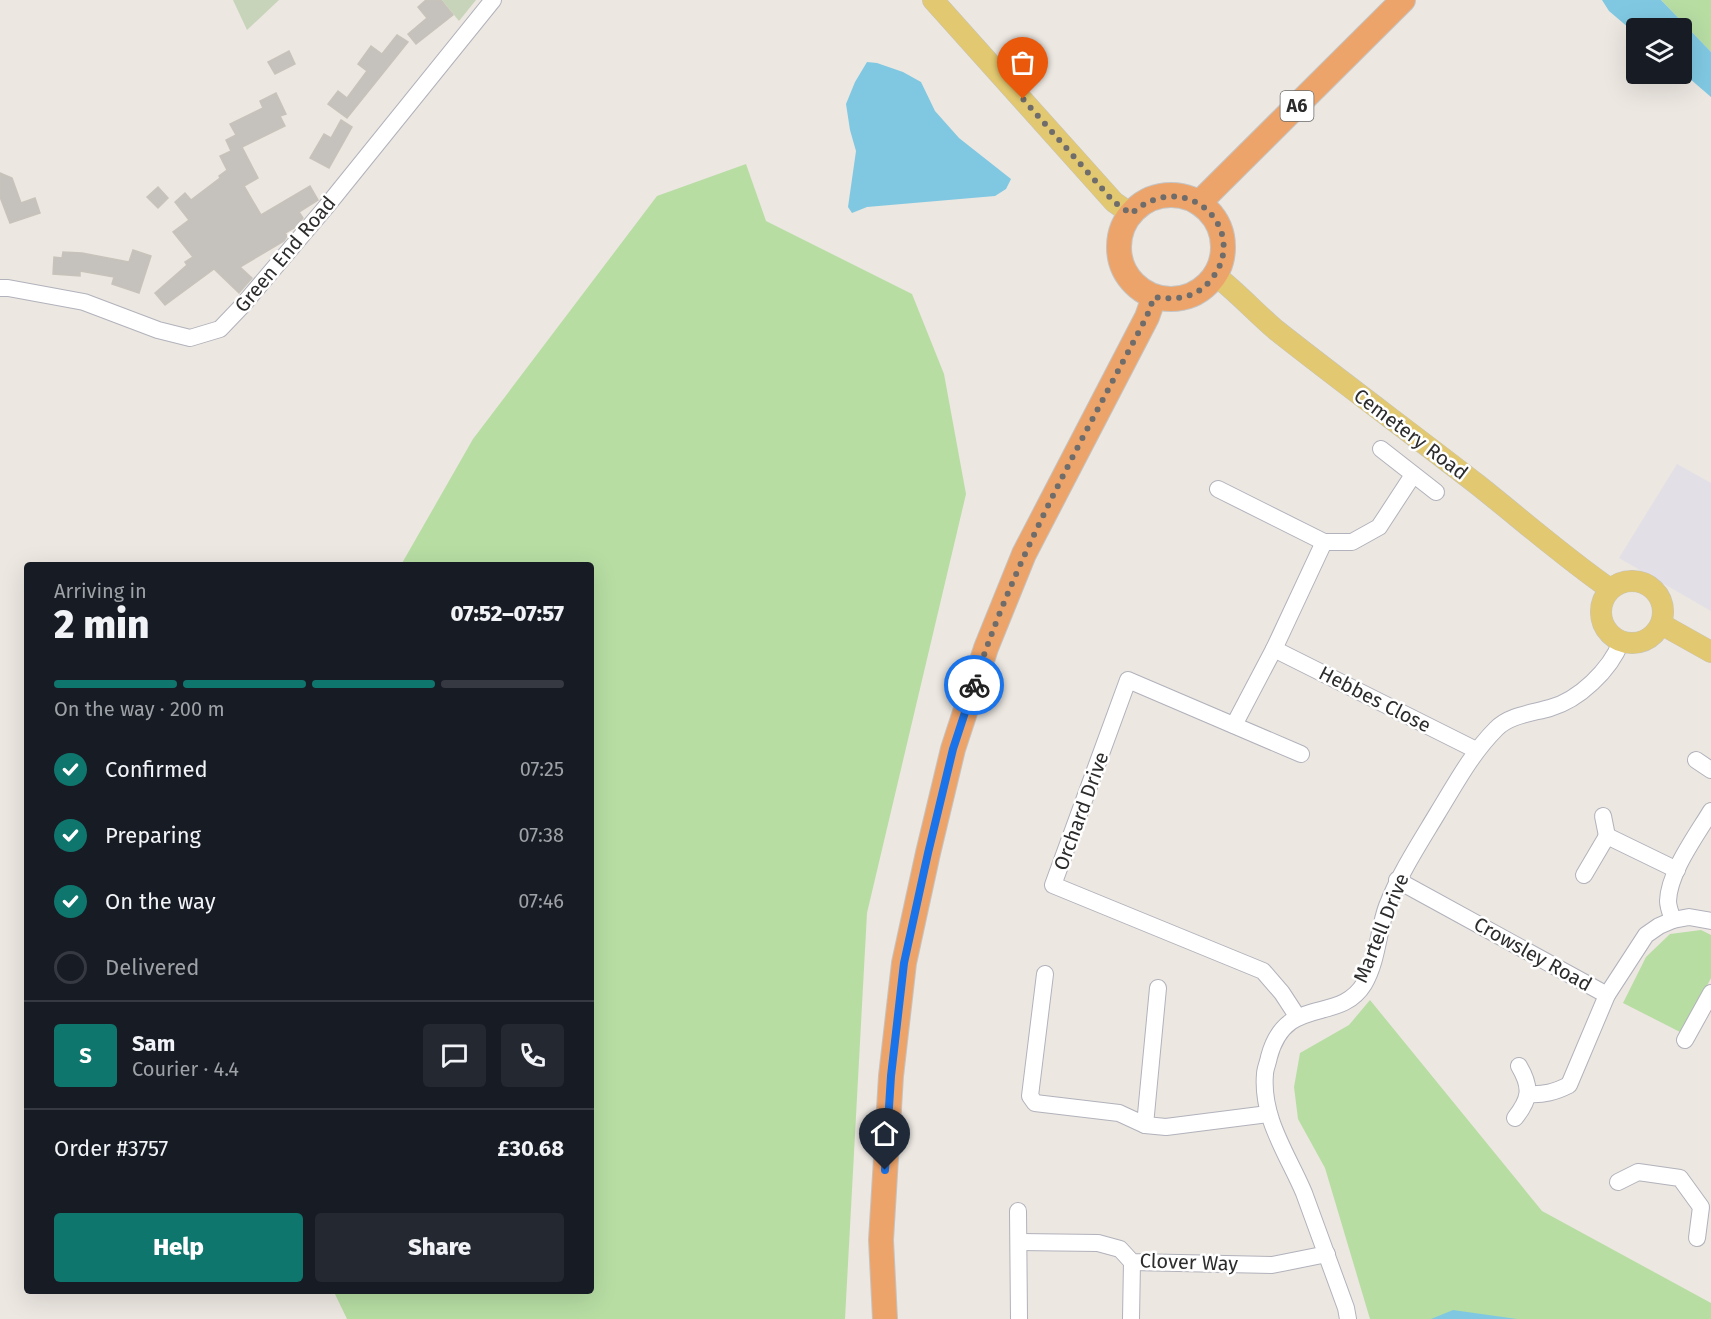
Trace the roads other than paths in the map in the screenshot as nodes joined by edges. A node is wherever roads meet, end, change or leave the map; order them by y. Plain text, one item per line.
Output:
1 (493, 0) edge
2 (933, 0) edge
3 (1399, 4) edge
4 (1199, 204) junction
5 (1131, 214) junction
6 (1215, 275) junction
7 (0, 288) edge
8 (1154, 297) junction
9 (1381, 449) dead end
10 (1413, 475) junction
11 (1218, 489) dead end
12 (1437, 492) dead end
13 (1324, 542) junction
14 (1610, 590) junction
15 (1661, 624) junction
16 (1621, 642) junction
17 (1274, 649) junction
18 (1711, 652) edge
19 (1234, 725) junction
20 (1476, 750) junction
21 (1301, 754) dead end
22 (1696, 760) dead end
23 (1711, 770) edge
24 (1711, 811) edge
25 (1604, 816) dead end
26 (1607, 836) junction
27 (1677, 870) junction
28 (1584, 875) dead end
29 (1397, 880) junction
30 (1673, 920) junction
31 (1711, 921) edge
32 (1045, 974) dead end
33 (1158, 988) dead end
34 (1711, 993) edge
35 (1607, 995) junction
36 (1297, 1016) junction
37 (1685, 1040) dead end
38 (1519, 1066) dead end
39 (1528, 1094) junction
40 (1268, 1114) junction
41 (1515, 1118) dead end
42 (1145, 1125) junction
43 (1618, 1182) dead end
44 (1706, 1206) edge
45 (1018, 1211) dead end
46 (1697, 1238) dead end
47 (1020, 1242) junction
48 (1327, 1254) junction
49 (1132, 1262) junction
50 (885, 1319) edge
51 (1019, 1319) edge
52 (1131, 1319) edge
53 (1348, 1319) edge

1 - 7 street, Green End Road
2 - 5 main road
3 - 4 highway, A6
4 - 5 highway
4 - 6 highway
5 - 8 highway
6 - 8 highway
6 - 14 main road, Cemetery Road
8 - 50 highway
9 - 10 street
10 - 12 street
10 - 13 street
11 - 13 street
13 - 17 street
14 - 15 main road
14 - 16 main road
15 - 16 main road
15 - 18 main road
16 - 20 street, Martell Drive
17 - 19 street
17 - 20 street, Hebbes Close
19 - 21 street, Orchard Drive
19 - 36 street, Orchard Drive
20 - 29 street, Martell Drive
22 - 23 street
24 - 27 street
25 - 26 street
26 - 27 street
26 - 28 street
27 - 30 street
29 - 35 street, Crowsley Road
29 - 36 street, Martell Drive
30 - 31 street, Crowsley Road
30 - 35 street, Crowsley Road
32 - 42 street
33 - 42 street
34 - 37 street
35 - 39 street
36 - 40 street
38 - 39 street
39 - 41 street
40 - 42 street
40 - 48 street
43 - 44 street
44 - 46 street
45 - 47 street
47 - 49 street, Clover Way
47 - 51 street
48 - 49 street, Clover Way
48 - 53 street
49 - 52 street

